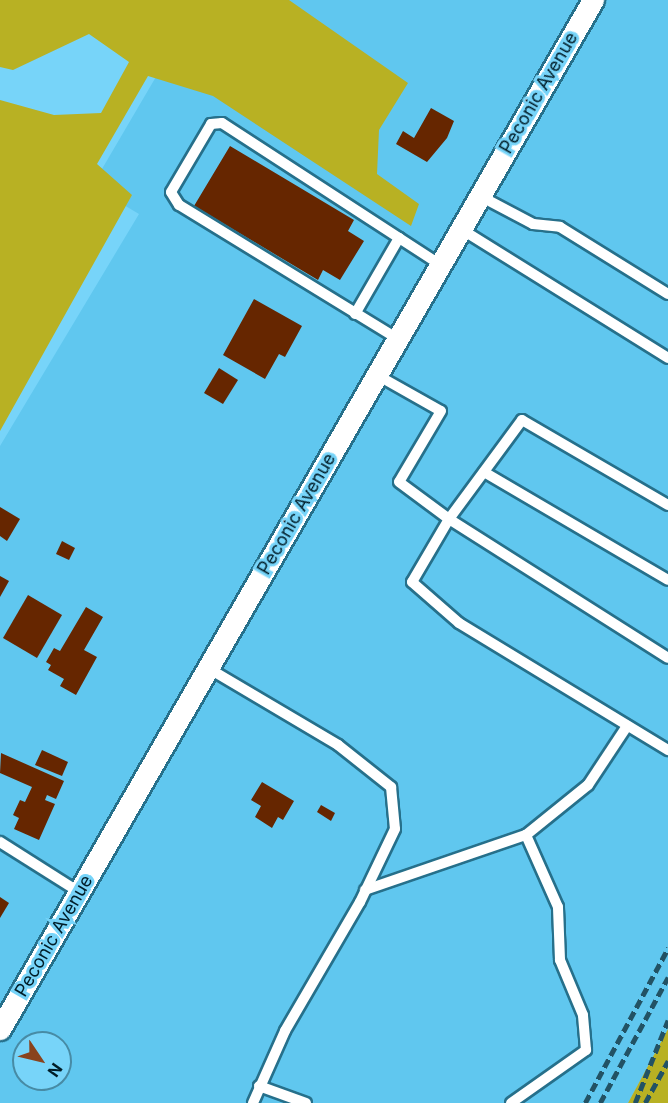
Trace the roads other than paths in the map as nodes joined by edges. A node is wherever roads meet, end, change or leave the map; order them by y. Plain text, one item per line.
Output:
1 (593, 0) edge
2 (480, 196) junction
3 (461, 229) junction
4 (399, 238) junction
5 (441, 265) junction
6 (668, 294) edge
7 (354, 314) junction
8 (398, 339) junction
9 (668, 358) edge
10 (377, 375) junction
11 (484, 472) junction
12 (668, 505) edge
13 (449, 519) junction
14 (668, 580) edge
15 (668, 658) edge
16 (208, 668) junction
17 (627, 726) junction
18 (668, 750) edge
19 (526, 835) junction
20 (0, 842) edge
21 (365, 890) junction
22 (79, 892) junction
23 (0, 1029) edge
24 (259, 1086) junction
25 (253, 1103) edge
26 (306, 1103) edge
27 (511, 1103) edge

1 - 2 street, Peconic Avenue
2 - 3 street, Peconic Avenue
2 - 6 lane
3 - 5 street, Peconic Avenue
3 - 9 lane
4 - 5 lane
4 - 7 lane
4 - 7 lane
5 - 8 street, Peconic Avenue
7 - 8 lane
8 - 10 street, Peconic Avenue
10 - 13 lane
10 - 16 street, Peconic Avenue
11 - 12 lane
11 - 13 lane
11 - 14 lane
13 - 15 lane
13 - 17 lane
16 - 21 lane
16 - 22 street, Peconic Avenue
17 - 18 lane
17 - 19 lane
19 - 21 lane
19 - 27 lane
20 - 22 lane
21 - 24 lane
22 - 23 street, Peconic Avenue
24 - 25 lane
24 - 26 lane

